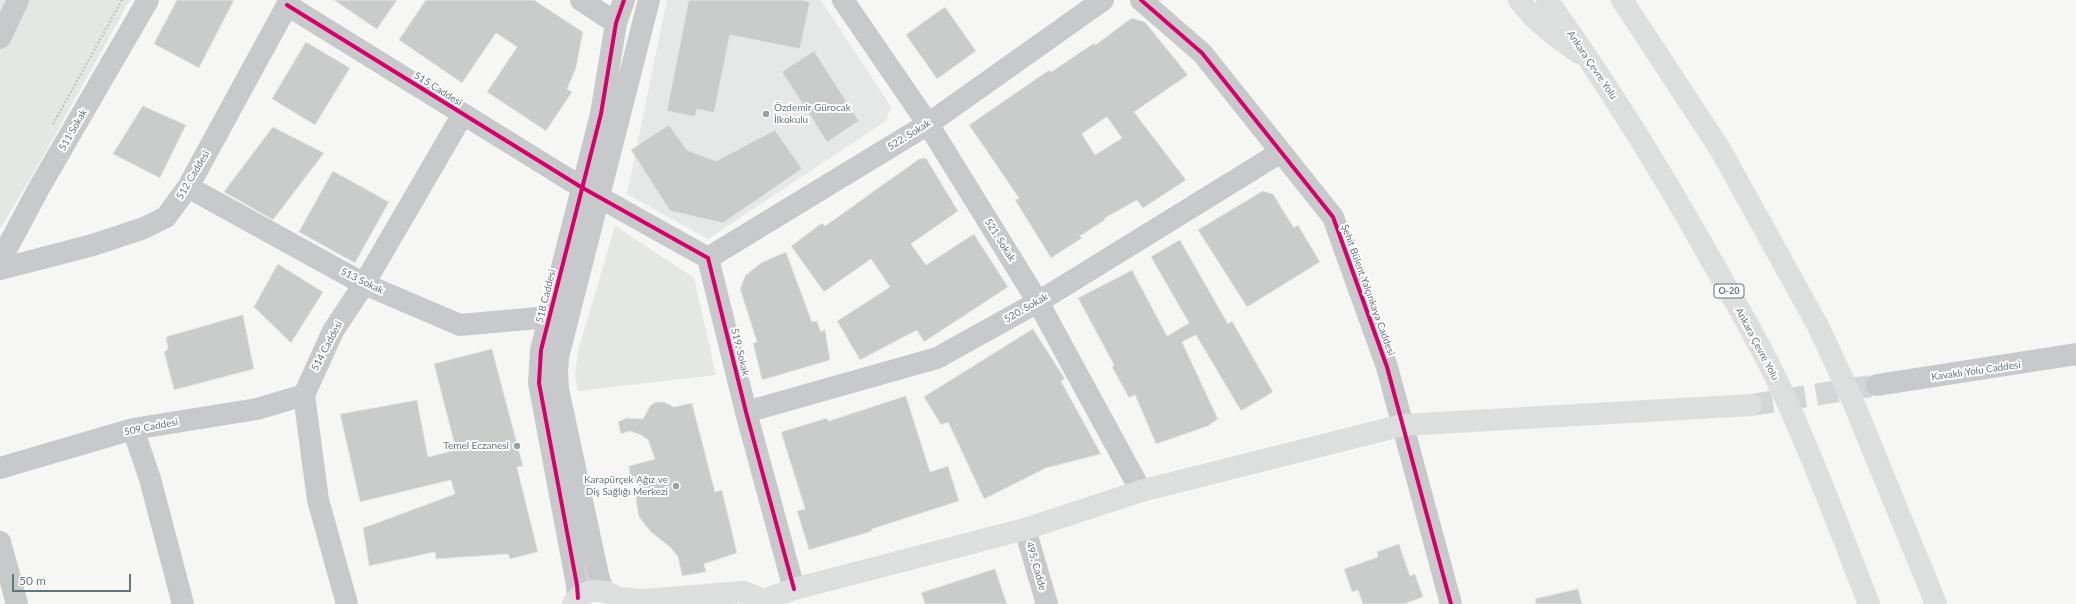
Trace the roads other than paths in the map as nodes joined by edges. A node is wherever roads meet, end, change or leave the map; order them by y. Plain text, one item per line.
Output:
1 (18, 0) edge
2 (148, 0) edge
3 (581, 0) edge
4 (624, 0) edge
5 (649, 0) edge
6 (843, 0) edge
7 (1103, 0) edge
8 (1140, 0) edge
9 (1519, 0) edge
10 (1547, 0) edge
11 (1622, 0) edge
12 (1642, 0) edge
13 (288, 2) edge
14 (616, 23) junction
15 (0, 38) edge
16 (1657, 52) junction
17 (1591, 60) junction
18 (463, 114) junction
19 (928, 124) junction
20 (1281, 152) junction
21 (188, 187) junction
22 (590, 192) junction
23 (708, 258) junction
24 (0, 261) edge
25 (0, 269) edge
26 (364, 284) junction
27 (1038, 302) junction
28 (549, 318) junction
29 (2076, 354) edge
30 (1877, 385) tunnel mouth
31 (304, 395) junction
32 (1751, 405) tunnel mouth
33 (746, 412) junction
34 (1403, 425) junction
35 (132, 428) junction
36 (0, 468) edge
37 (1140, 491) junction
38 (1025, 529) junction
39 (0, 542) edge
40 (615, 598) edge
41 (773, 598) edge
42 (575, 601) edge
43 (16, 604) edge
44 (184, 604) edge
45 (347, 604) edge
46 (1047, 604) edge
47 (1451, 604) edge
48 (1869, 604) edge
49 (1936, 604) edge

1 - 15 street
2 - 24 street, 511 Sokak
3 - 14 street
4 - 14 street, 518 Caddesi
5 - 22 street, 518 Caddesi
6 - 19 street, 521. Sokak
7 - 19 street, 522. Sokak
8 - 20 street, Şehit Bülent Yalçınkaya Caddesi
9 - 17 main road
10 - 17 main road, Ankara Çevre Yolu / O-20
11 - 16 main road
12 - 16 main road
13 - 18 street, 515 Caddesi
13 - 21 street, 512 Caddesi
14 - 22 street, 518 Caddesi
16 - 49 main road
17 - 48 main road, Ankara Çevre Yolu / O-20
18 - 22 street, 515 Caddesi
18 - 26 street, 514 Caddesi
19 - 23 street, 522. Sokak
19 - 27 street, 521. Sokak
20 - 27 street, 520. Sokak
20 - 34 street, Şehit Bülent Yalçınkaya Caddesi
21 - 25 street, 512 Caddesi
21 - 26 street, 513 Sokak
22 - 23 street
22 - 28 street, 518 Caddesi
22 - 40 street, 518 Caddesi
23 - 33 street, 519. Sokak
26 - 28 street, 513 Sokak
26 - 31 street, 514 Caddesi
27 - 33 street, 520. Sokak
27 - 37 street, 521. Sokak
28 - 42 street, 518 Caddesi
29 - 30 street, Kavaklı Yolu Caddesi
31 - 35 street, 509 Caddesi
31 - 45 street
32 - 34 main road
33 - 41 street, 519. Sokak
34 - 37 main road
34 - 47 street, Şehit Bülent Yalçınkaya Caddesi
35 - 36 street, 509 Caddesi
35 - 44 street
37 - 38 main road
38 - 41 main road
38 - 46 street, 495. Cadde
39 - 43 street
40 - 41 main road
40 - 42 main road

